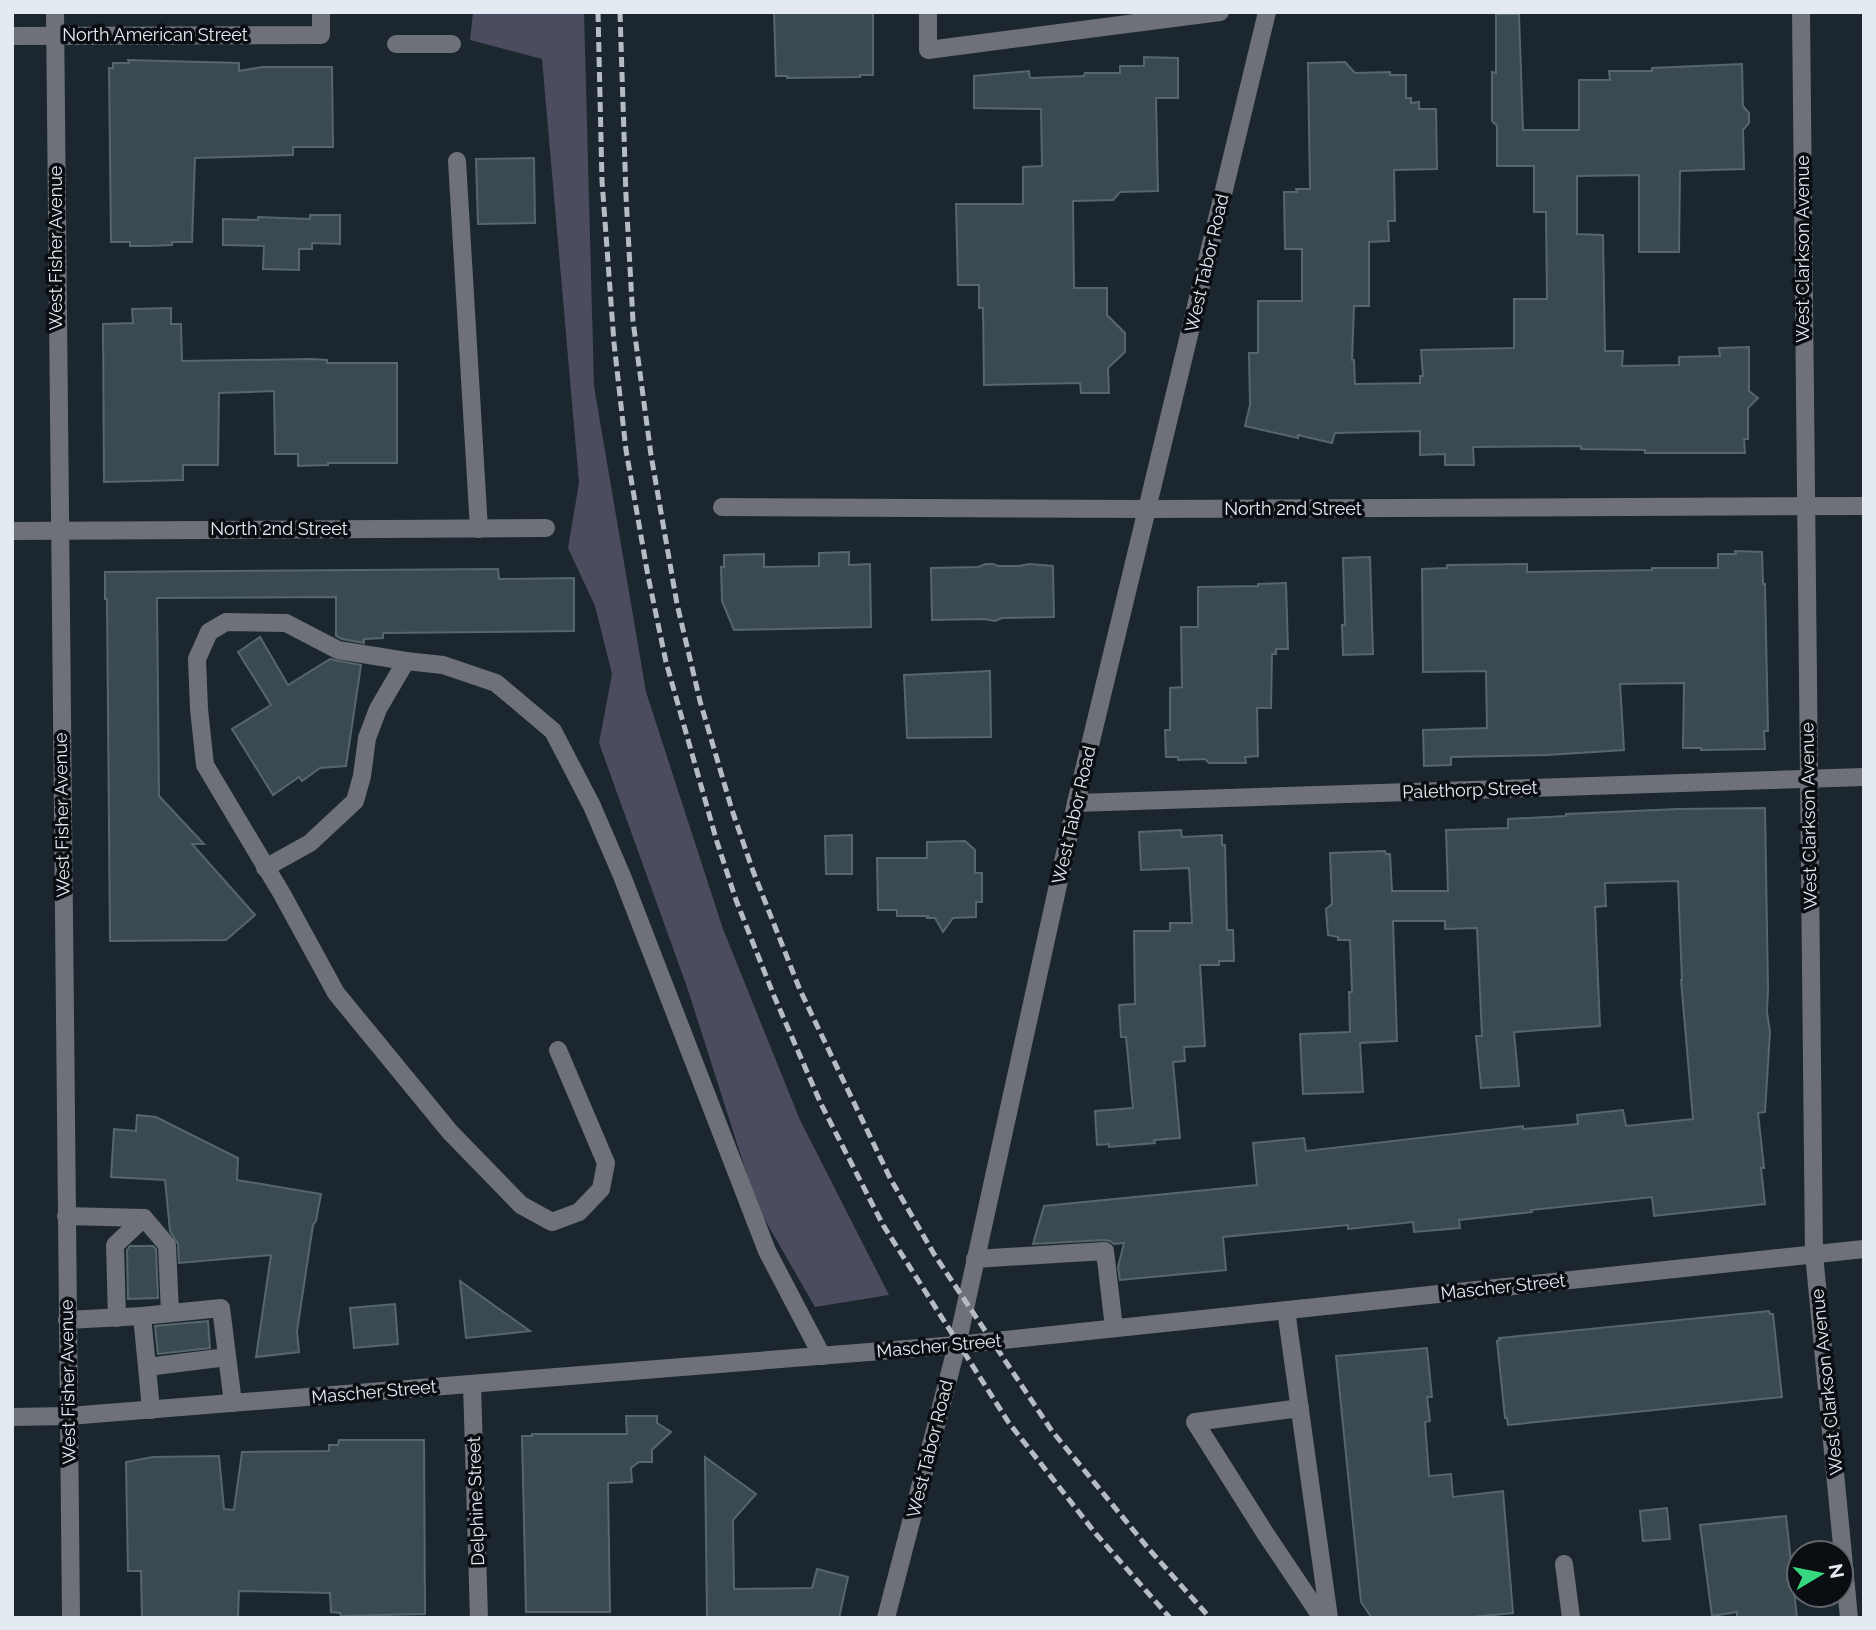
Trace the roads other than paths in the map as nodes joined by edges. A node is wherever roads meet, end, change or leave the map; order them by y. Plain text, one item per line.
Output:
1 (54, 12) edge
2 (321, 12) edge
3 (928, 12) edge
4 (1220, 12) edge
5 (1267, 12) edge
6 (1801, 12) edge
7 (55, 35) junction
8 (12, 36) edge
9 (396, 44) dead end
10 (452, 44) dead end
11 (457, 161) dead end
12 (1864, 506) edge
13 (722, 507) dead end
14 (1805, 507) junction
15 (1148, 509) junction
16 (546, 528) dead end
17 (479, 529) junction
18 (58, 530) junction
19 (12, 531) edge
20 (406, 661) junction
21 (1864, 777) edge
22 (1809, 779) junction
23 (1076, 803) junction
24 (265, 868) junction
25 (558, 1050) dead end
26 (66, 1216) junction
27 (144, 1218) junction
28 (1864, 1250) edge
29 (1814, 1254) junction
30 (975, 1259) junction
31 (1286, 1310) junction
32 (170, 1313) junction
33 (142, 1316) junction
34 (117, 1318) junction
35 (67, 1320) junction
36 (1114, 1328) junction
37 (957, 1345) junction
38 (822, 1356) junction
39 (227, 1357) junction
40 (148, 1367) junction
41 (472, 1384) junction
42 (233, 1403) junction
43 (1300, 1408) junction
44 (151, 1410) junction
45 (69, 1416) junction
46 (12, 1417) edge
47 (1564, 1564) dead end
48 (71, 1618) edge
49 (479, 1618) edge
50 (886, 1618) edge
51 (1322, 1618) edge
52 (1329, 1618) edge
53 (1571, 1618) edge
54 (1849, 1618) edge

1 - 7 street, West Fisher Avenue
2 - 7 street, North American Street
3 - 4 street
5 - 15 street, West Tabor Road
6 - 14 street, West Clarkson Avenue
7 - 8 street, North American Street
7 - 18 street, West Fisher Avenue
9 - 10 street
11 - 17 street
12 - 14 street, North 2nd Street
13 - 15 street, North 2nd Street
14 - 15 street, North 2nd Street
14 - 22 street, West Clarkson Avenue
15 - 23 street, West Tabor Road
16 - 17 street, North 2nd Street
17 - 18 street, North 2nd Street
18 - 19 street, North 2nd Street
18 - 26 street, West Fisher Avenue
20 - 24 street
20 - 24 street
20 - 38 street
21 - 22 street, Palethorp Street
22 - 23 street, Palethorp Street
22 - 29 street, West Clarkson Avenue
23 - 30 street, West Tabor Road
24 - 25 street
26 - 27 street
26 - 35 street, West Fisher Avenue
27 - 32 street
27 - 34 street
28 - 29 street, Mascher Street
29 - 31 street, Mascher Street
29 - 54 street, West Clarkson Avenue
30 - 36 street
30 - 37 street, West Tabor Road
31 - 36 street, Mascher Street
31 - 43 street
32 - 33 street
32 - 39 street
33 - 34 street
33 - 40 street
34 - 35 street
35 - 45 street, West Fisher Avenue
36 - 37 street, Mascher Street
37 - 38 street, Mascher Street
37 - 50 street, West Tabor Road
38 - 41 street, Mascher Street
39 - 40 street
39 - 42 street
40 - 44 street
41 - 42 street, Mascher Street
41 - 49 street, Delphine Street
42 - 44 street, Mascher Street
43 - 51 street
43 - 52 street
44 - 45 street, Mascher Street
45 - 46 street, Mascher Street
45 - 48 street, West Fisher Avenue
47 - 53 street

